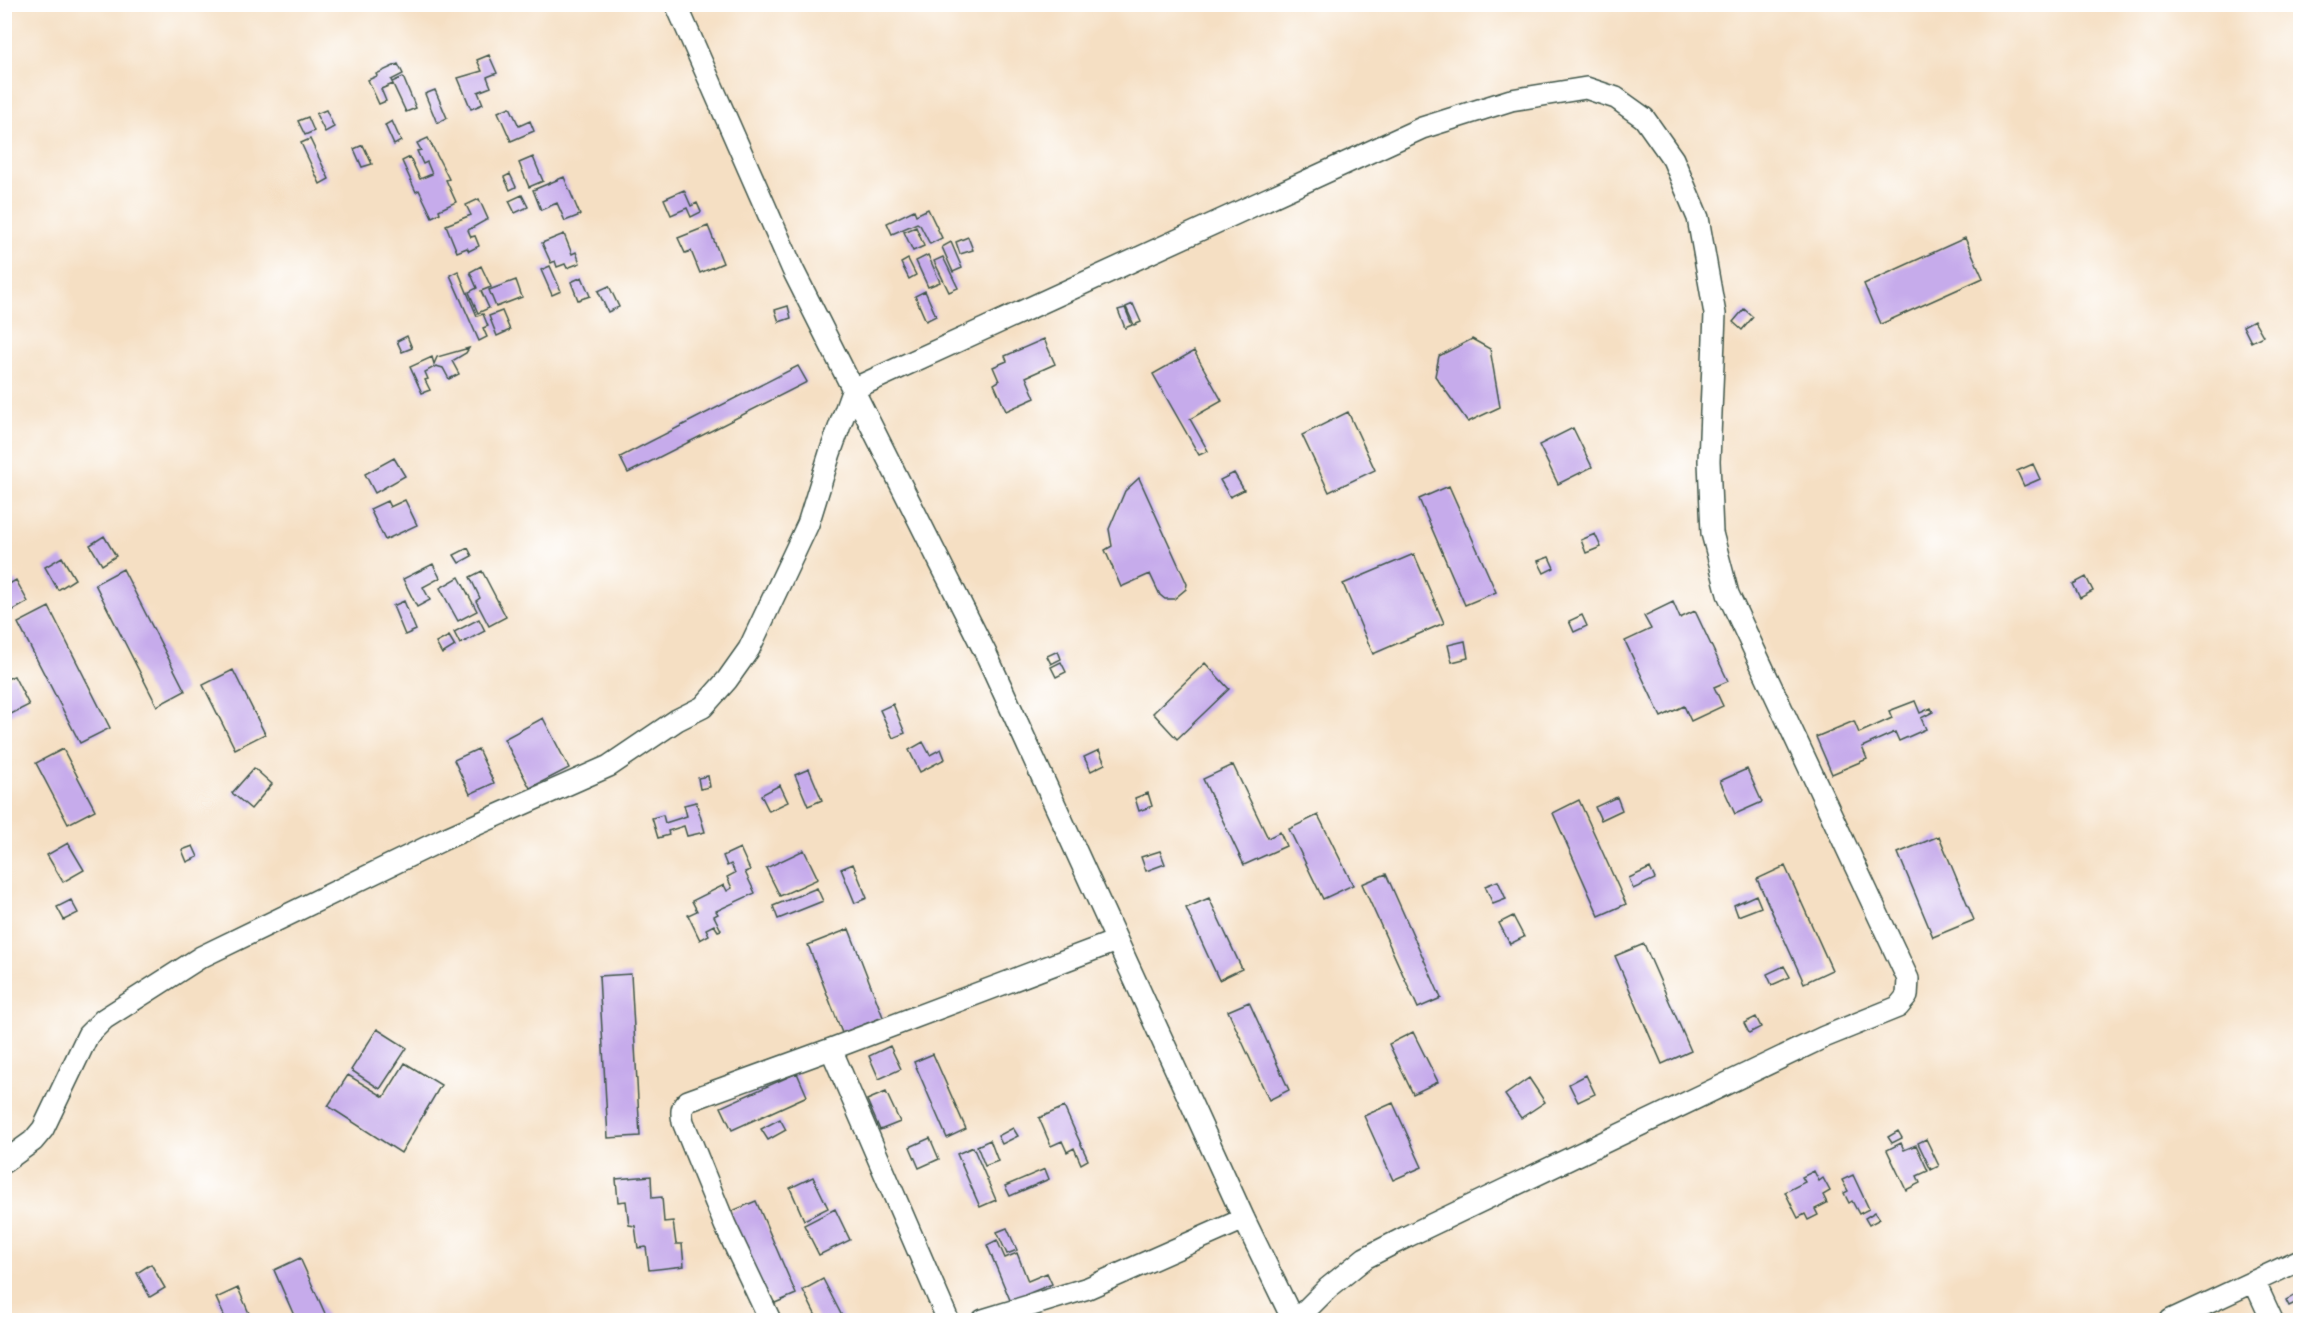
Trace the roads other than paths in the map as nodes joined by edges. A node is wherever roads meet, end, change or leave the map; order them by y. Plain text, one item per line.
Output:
1 (676, 4) edge
2 (853, 389) junction
3 (1116, 941) junction
4 (831, 1049) junction
5 (4, 1162) edge
6 (1244, 1220) junction
7 (2301, 1260) edge
8 (2253, 1281) junction
9 (770, 1320) edge
10 (948, 1320) edge
11 (983, 1320) edge
12 (1295, 1320) edge
13 (2171, 1320) edge
14 (2272, 1320) edge

1 - 2 street
2 - 3 street
2 - 5 street
2 - 12 street
3 - 4 street
3 - 6 street
4 - 9 street
4 - 10 street
6 - 11 street
6 - 12 street
7 - 8 street
8 - 13 street
8 - 14 street

